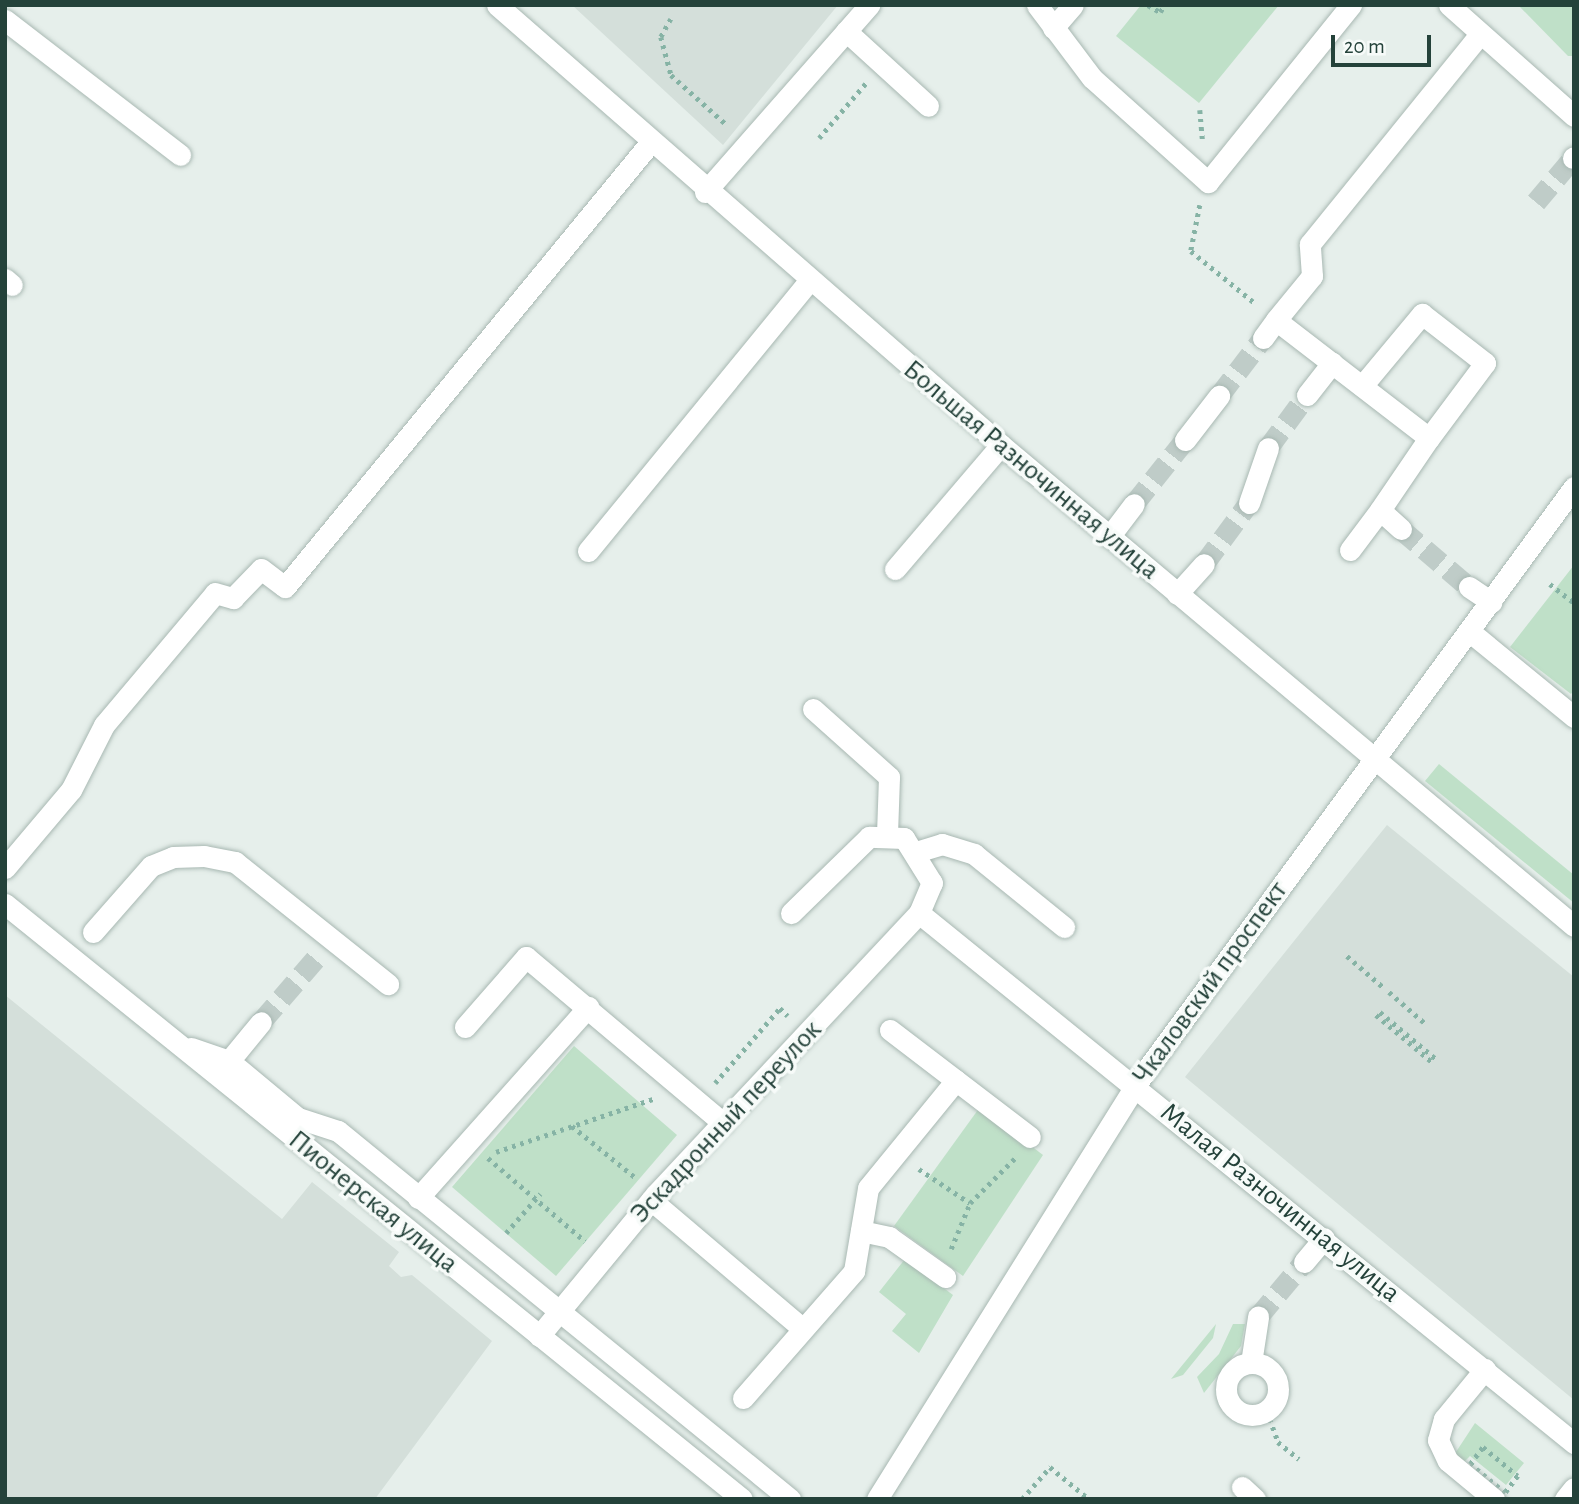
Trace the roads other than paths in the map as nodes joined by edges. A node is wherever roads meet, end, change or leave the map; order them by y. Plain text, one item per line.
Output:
1 (497, 5) edge
2 (869, 5) edge
3 (1037, 5) edge
4 (1073, 5) edge
5 (1351, 5) edge
6 (1449, 5) edge
7 (5, 20) edge
8 (1054, 28) junction
9 (846, 31) junction
10 (1480, 34) junction
11 (928, 106) dead end
12 (1574, 116) edge
13 (650, 143) junction
14 (180, 155) dead end
15 (705, 191) junction
16 (810, 281) junction
17 (1276, 320) junction
18 (1263, 338) tunnel mouth
19 (1332, 363) junction
20 (1362, 386) junction
21 (1307, 395) tunnel mouth
22 (1219, 396) tunnel mouth
23 (1429, 438) junction
24 (1185, 440) tunnel mouth
25 (1000, 445) junction
26 (1268, 448) tunnel mouth
27 (1574, 487) edge
28 (1250, 503) tunnel mouth
29 (1135, 504) tunnel mouth
30 (1380, 510) junction
31 (1401, 529) tunnel mouth
32 (1109, 537) junction
33 (1350, 550) dead end
34 (588, 551) dead end
35 (1204, 564) tunnel mouth
36 (895, 569) dead end
37 (1469, 587) tunnel mouth
38 (1177, 594) junction
39 (1491, 602) junction
40 (1469, 631) junction
41 (813, 709) dead end
42 (1574, 717) edge
43 (1374, 762) junction
44 (887, 834) junction
45 (916, 852) junction
46 (5, 869) edge
47 (5, 904) edge
48 (919, 913) junction
49 (790, 914) dead end
50 (1574, 926) edge
51 (1064, 927) dead end
52 (93, 932) dead end
53 (388, 984) dead end
54 (588, 1007) junction
55 (261, 1022) tunnel mouth
56 (465, 1027) dead end
57 (890, 1030) dead end
58 (178, 1043) junction
59 (229, 1061) junction
60 (956, 1080) junction
61 (1134, 1087) junction
62 (723, 1123) junction
63 (1030, 1137) road end
64 (653, 1197) junction
65 (418, 1198) junction
66 (861, 1231) junction
67 (1324, 1238) junction
68 (1304, 1262) tunnel mouth
69 (944, 1277) road end
70 (559, 1312) junction
71 (1258, 1317) tunnel mouth
72 (803, 1329) junction
73 (538, 1336) junction
74 (1251, 1363) junction
75 (1485, 1369) junction
76 (744, 1398) dead end
77 (1574, 1443) edge
78 (1574, 1488) edge
79 (742, 1499) edge
80 (790, 1499) edge
81 (877, 1499) edge
82 (1494, 1499) edge
83 (1565, 1499) edge

1 - 13 street, Большая Разночинная улица
2 - 9 street
3 - 8 street
4 - 8 street
5 - 8 street
6 - 10 street
7 - 14 street
9 - 11 street
9 - 15 street
10 - 12 street
10 - 17 street
13 - 15 street, Большая Разночинная улица
13 - 46 street
15 - 16 street, Большая Разночинная улица
16 - 25 street, Большая Разночинная улица
16 - 34 street
17 - 18 street
17 - 19 street
19 - 20 street
19 - 21 street
20 - 23 street
20 - 23 street
22 - 24 street
23 - 30 street
25 - 32 street, Большая Разночинная улица
25 - 36 street
26 - 28 street
27 - 39 street, Чкаловский проспект
29 - 32 street
30 - 31 street
30 - 33 street
32 - 38 street, Большая Разночинная улица
35 - 38 street
37 - 39 street
38 - 43 street, Большая Разночинная улица
39 - 40 street, Чкаловский проспект
40 - 42 street
40 - 43 street, Чкаловский проспект
41 - 44 street
43 - 50 street, Большая Разночинная улица
43 - 61 street, Чкаловский проспект
44 - 45 street
44 - 49 street
45 - 48 street
45 - 51 street
47 - 58 street, Пионерская улица
48 - 61 street, Малая Разночинная улица
48 - 62 street, Эскадронный переулок
52 - 53 street
54 - 56 street
54 - 62 street
54 - 65 street
55 - 59 street
57 - 60 street
58 - 59 street
58 - 73 street, Пионерская улица
59 - 65 street, Пионерская улица
60 - 63 street
60 - 66 street
61 - 67 street, Малая Разночинная улица
61 - 81 street, Чкаловский проспект
62 - 64 street, Эскадронный переулок
64 - 70 street, Эскадронный переулок
64 - 72 street
65 - 70 street, Пионерская улица
66 - 69 street
66 - 72 street
67 - 68 street
67 - 75 street, Малая Разночинная улица
70 - 73 street, Эскадронный переулок
70 - 80 street, Пионерская улица
71 - 74 street
72 - 76 street
73 - 79 street, Пионерская улица
74 - 74 street
75 - 77 street, Малая Разночинная улица
75 - 82 street
78 - 83 street

